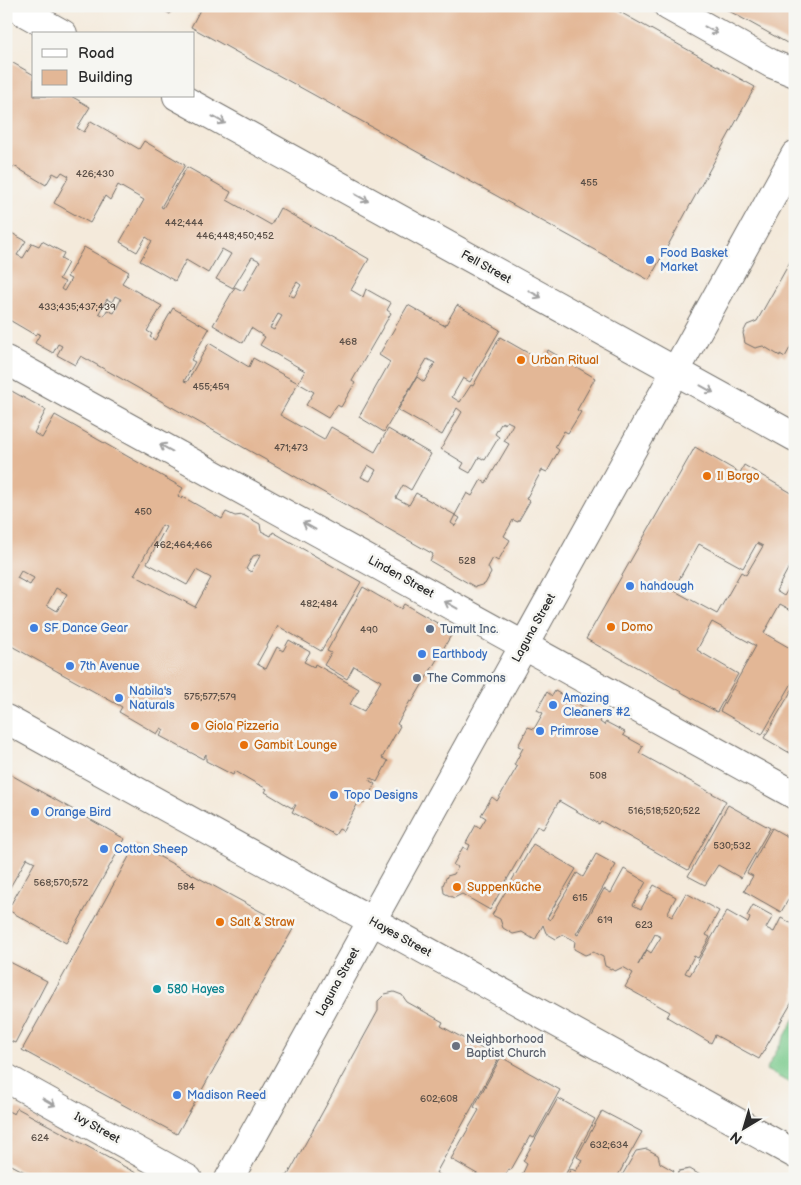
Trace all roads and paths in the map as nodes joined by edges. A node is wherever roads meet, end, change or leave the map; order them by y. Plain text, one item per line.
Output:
1 (14, 6) edge
2 (668, 6) edge
3 (60, 32) edge
4 (795, 73) edge
5 (181, 98) edge
6 (795, 155) edge
7 (6, 360) edge
8 (675, 372) junction
9 (795, 437) edge
10 (524, 646) junction
11 (6, 719) edge
12 (795, 795) edge
13 (372, 921) junction
14 (6, 1078) edge
15 (795, 1154) edge
16 (188, 1179) edge
17 (229, 1179) edge

1 - 3 street
2 -> 4 street
5 -> 8 street, Fell Street
6 - 8 street, Laguna Street
10 -> 7 street, Linden Street
8 -> 9 street, Fell Street
8 - 10 street, Laguna Street
10 - 12 street, Linden Street
10 - 13 street, Laguna Street
11 - 13 street, Hayes Street
13 - 15 street, Hayes Street
13 - 17 street, Laguna Street
14 -> 16 street, Ivy Street

